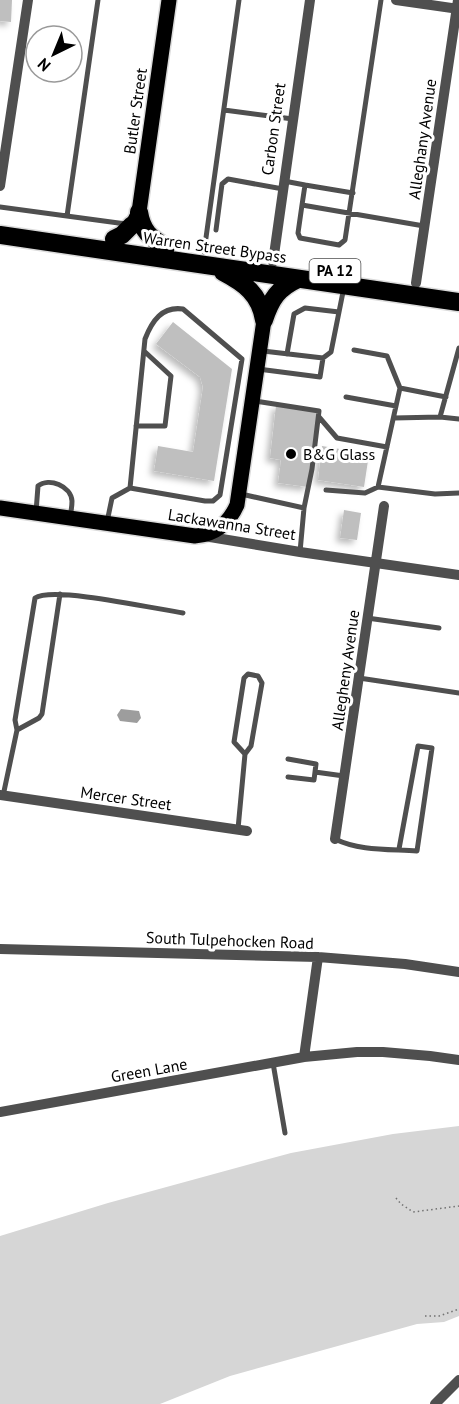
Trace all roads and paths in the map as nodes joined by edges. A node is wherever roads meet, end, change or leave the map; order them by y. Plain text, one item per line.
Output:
1 (28, 0) edge
2 (98, 0) edge
3 (169, 0) edge
4 (239, 0) edge
5 (310, 0) edge
6 (381, 0) edge
7 (396, 0) edge
8 (458, 6) edge
9 (224, 110) junction
10 (293, 119) junction
11 (283, 185) junction
12 (305, 185) junction
13 (0, 186) edge
14 (352, 193) junction
15 (302, 205) junction
16 (0, 207) edge
17 (350, 212) junction
18 (67, 216) junction
19 (136, 219) junction
20 (0, 223) edge
21 (424, 226) junction
22 (216, 230) dead end
23 (0, 235) edge
24 (113, 245) junction
25 (166, 247) junction
26 (209, 259) junction
27 (273, 262) junction
28 (298, 279) junction
29 (416, 283) junction
30 (344, 285) junction
31 (459, 290) edge
32 (459, 302) edge
33 (339, 312) junction
34 (264, 320) junction
35 (459, 348) edge
36 (260, 350) junction
37 (354, 350) dead end
38 (144, 351) junction
39 (287, 354) junction
40 (323, 358) junction
41 (257, 369) junction
42 (400, 388) junction
43 (346, 397) dead end
44 (446, 397) junction
45 (253, 400) junction
46 (396, 406) junction
47 (319, 414) junction
48 (440, 417) junction
49 (394, 418) junction
50 (459, 419) edge
51 (136, 426) junction
52 (387, 447) junction
53 (378, 487) junction
54 (130, 488) junction
55 (326, 490) dead end
56 (459, 493) edge
57 (240, 494) junction
58 (384, 506) dead end
59 (0, 508) edge
60 (304, 508) junction
61 (36, 513) junction
62 (70, 518) junction
63 (107, 524) junction
64 (204, 536) junction
65 (300, 552) junction
66 (376, 562) junction
67 (459, 575) edge
68 (60, 594) junction
69 (183, 613) dead end
70 (367, 618) junction
71 (439, 628) dead end
72 (359, 678) junction
73 (459, 693) edge
74 (17, 730) junction
75 (245, 754) junction
76 (288, 759) dead end
77 (315, 772) junction
78 (344, 776) junction
79 (288, 777) dead end
80 (2, 796) edge
81 (242, 830) joint
82 (335, 839) joint
83 (399, 849) junction
84 (0, 949) edge
85 (318, 957) junction
86 (459, 972) edge
87 (304, 1057) junction
88 (459, 1060) edge
89 (273, 1063) junction
90 (0, 1112) edge
91 (285, 1133) dead end
92 (396, 1197) dead end
93 (459, 1206) edge
94 (459, 1309) edge
95 (425, 1316) dead end
96 (459, 1380) edge
97 (435, 1404) edge

1 - 13 street
2 - 18 lane
3 - 19 main road, Butler Street
4 - 9 lane
5 - 10 street, Carbon Street
6 - 14 lane
7 - 8 street
8 - 21 street, Alleghany Avenue
9 - 10 lane
9 - 26 lane
10 - 11 street, Carbon Street
11 - 12 lane
11 - 22 lane
11 - 27 street, Carbon Street
12 - 14 lane
12 - 15 lane
14 - 17 lane
15 - 17 lane
15 - 17 lane
16 - 18 lane
17 - 21 lane
18 - 19 lane
19 - 24 highway
19 - 25 highway
20 - 24 highway, Warren Street Bypass / PA 12
21 - 29 street, Alleghany Avenue
23 - 24 highway, Warren Street Bypass / PA 12
24 - 25 highway, Warren Street Bypass / PA 12
24 - 26 highway, Warren Street Bypass / PA 12
25 - 26 highway, Warren Street Bypass / PA 12
26 - 27 highway, Warren Street Bypass / PA 12
26 - 28 highway, Warren Street Bypass / PA 12
26 - 34 highway
27 - 29 highway, Warren Street Bypass / PA 12
28 - 30 highway, Warren Street Bypass / PA 12
28 - 34 highway
29 - 31 highway, Warren Street Bypass / PA 12
30 - 32 highway, Warren Street Bypass / PA 12
30 - 33 lane
33 - 39 lane
33 - 40 lane
34 - 36 main road
35 - 44 lane
36 - 39 lane
36 - 41 main road
37 - 42 lane
38 - 51 lane
38 - 51 lane
38 - 54 lane
39 - 40 lane
40 - 41 lane
41 - 45 main road
42 - 44 lane
42 - 46 lane
43 - 46 lane
44 - 48 lane
45 - 47 lane
45 - 57 main road
46 - 49 lane
47 - 52 lane
47 - 60 lane
48 - 49 lane
48 - 50 lane
49 - 52 lane
51 - 54 lane
52 - 53 lane
53 - 55 lane
53 - 56 lane
54 - 63 lane
57 - 60 lane
57 - 64 main road
58 - 66 street, Allegheny Avenue
59 - 61 main road, Lackawanna Street
60 - 65 lane
61 - 62 main road, Lackawanna Street
61 - 62 lane
62 - 63 main road, Lackawanna Street
63 - 64 main road, Lackawanna Street
64 - 65 street, Lackawanna Street
65 - 66 street, Lackawanna Street
66 - 67 street, Lackawanna Street
66 - 70 street, Allegheny Avenue
68 - 69 lane
68 - 74 lane
68 - 74 lane
70 - 71 lane
70 - 72 street, Allegheny Avenue
72 - 73 lane
72 - 78 street, Allegheny Avenue
74 - 80 lane
75 - 75 lane
75 - 81 lane
76 - 77 lane
77 - 78 lane
77 - 79 lane
78 - 82 street, Allegheny Avenue
80 - 81 street, Mercer Street
82 - 83 lane
83 - 83 lane
84 - 85 street, South Tulpehocken Road
85 - 86 street, South Tulpehocken Road
85 - 87 street
87 - 88 street, Green Lane
87 - 89 street, Green Lane
89 - 90 street, Green Lane
89 - 91 lane
92 - 93 path
94 - 95 path
96 - 97 street

